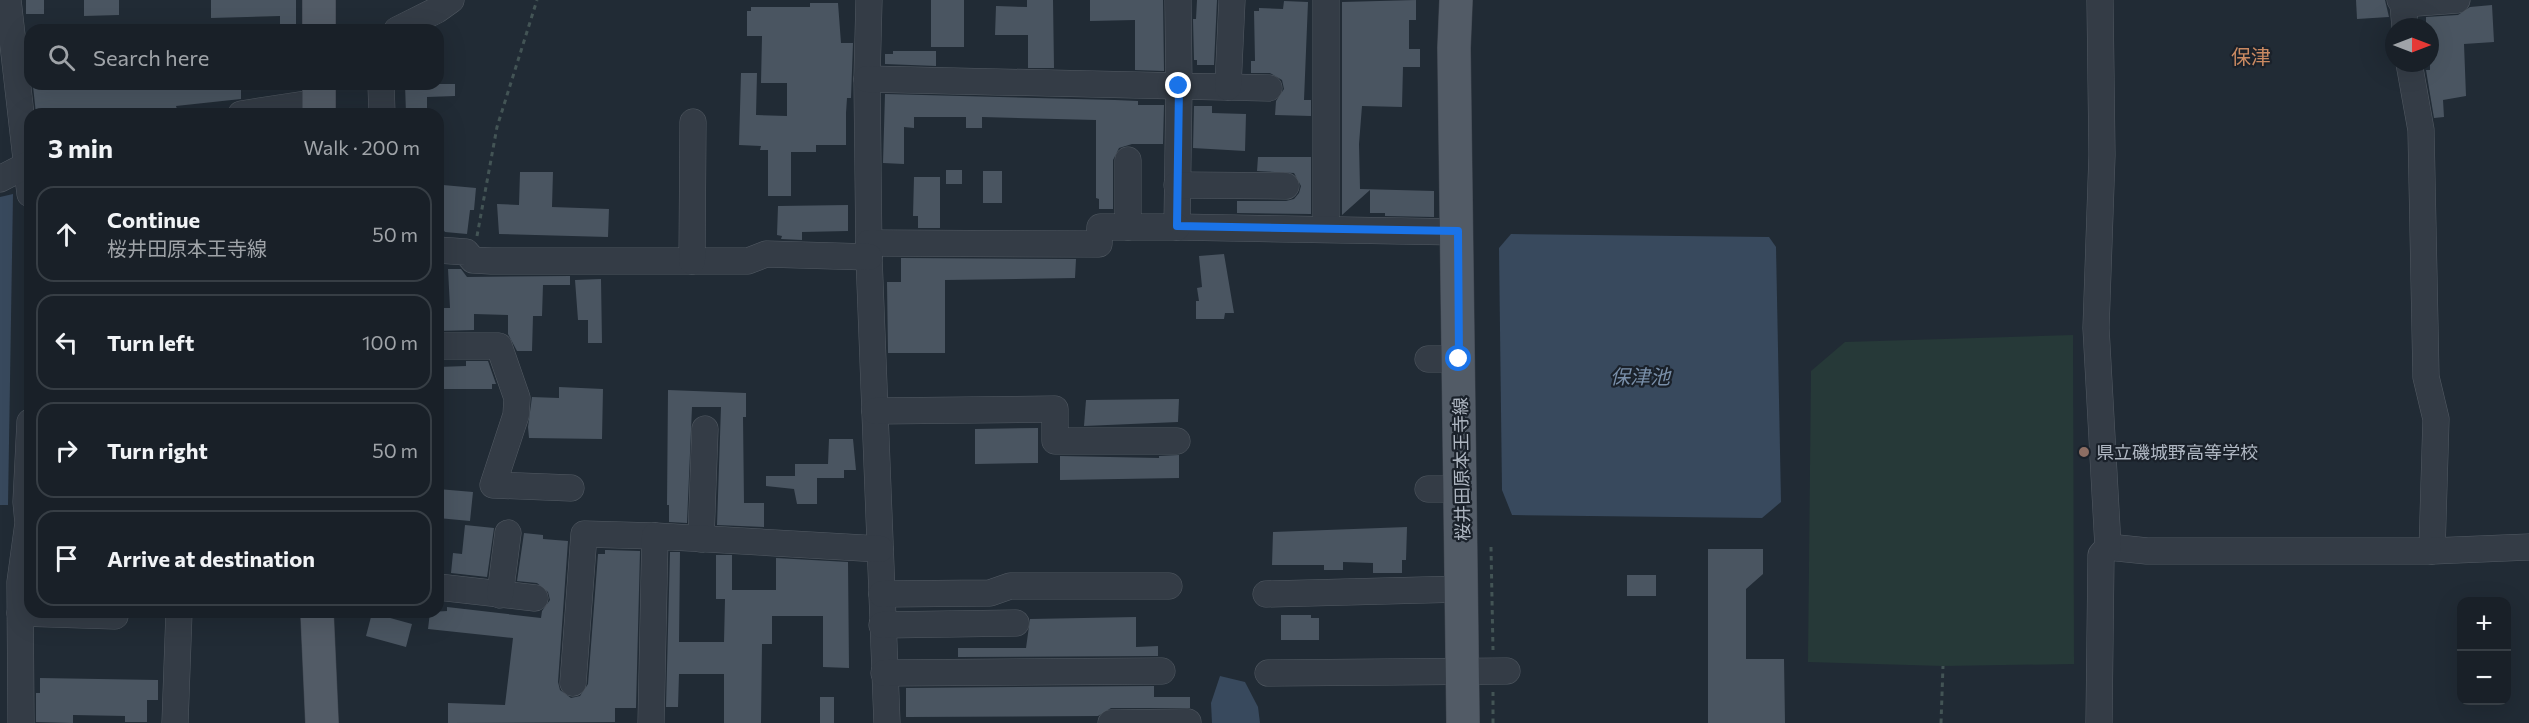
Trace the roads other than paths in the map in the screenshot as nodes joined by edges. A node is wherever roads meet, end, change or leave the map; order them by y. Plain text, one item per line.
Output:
1 (8, 0) edge
2 (319, 0) edge
3 (451, 0) edge
4 (869, 0) edge
5 (1178, 0) edge
6 (1232, 0) edge
7 (1326, 0) edge
8 (1456, 0) edge
9 (2100, 0) edge
10 (2457, 0) edge
11 (2403, 10) edge
12 (319, 24) edge
13 (409, 24) edge
14 (21, 32) edge
15 (2411, 72) edge
16 (867, 79) junction
17 (1179, 86) junction
18 (24, 87) edge
19 (1228, 87) junction
20 (1269, 88) dead end
21 (24, 90) edge
22 (381, 90) edge
23 (319, 100) edge
24 (25, 108) edge
25 (274, 108) edge
26 (381, 108) edge
27 (693, 122) dead end
28 (1128, 160) dead end
29 (24, 163) edge
30 (0, 179) edge
31 (1177, 185) junction
32 (1286, 186) dead end
33 (1177, 226) junction
34 (1128, 227) junction
35 (1326, 228) junction
36 (1458, 231) junction
37 (444, 250) edge
38 (869, 250) junction
39 (692, 261) junction
40 (444, 346) edge
41 (874, 411) junction
42 (705, 429) dead end
43 (1177, 441) dead end
44 (571, 488) dead end
45 (1428, 489) dead end
46 (1461, 489) junction
47 (508, 532) dead end
48 (24, 536) edge
49 (655, 536) junction
50 (701, 538) junction
51 (2108, 547) junction
52 (2529, 548) edge
53 (880, 549) junction
54 (2432, 551) junction
55 (10, 582) edge
56 (1169, 586) dead end
57 (444, 588) edge
58 (1462, 589) junction
59 (882, 594) junction
60 (1266, 594) dead end
61 (500, 595) junction
62 (535, 598) dead end
63 (20, 614) junction
64 (24, 614) edge
65 (179, 618) edge
66 (317, 618) edge
67 (1016, 623) dead end
68 (882, 625) junction
69 (1488, 670) junction
70 (10, 671) edge
71 (1162, 671) dead end
72 (884, 673) junction
73 (1268, 673) dead end
74 (573, 683) dead end
75 (1188, 722) edge
76 (21, 723) edge
77 (175, 723) edge
78 (322, 723) edge
79 (651, 723) edge
80 (887, 723) edge
81 (1111, 723) edge
82 (1463, 723) edge
83 (2099, 723) edge

1 - 14 street
2 - 12 main road
3 - 13 street
4 - 16 street
5 - 17 street
6 - 19 street
7 - 35 street
8 - 36 main road, 桜井田原本王寺線
9 - 51 street
10 - 11 street
14 - 18 street
15 - 54 street
16 - 17 street
16 - 38 street
17 - 19 street
17 - 31 street
19 - 20 street
21 - 24 street
22 - 26 street
23 - 25 street
27 - 39 street
28 - 34 street
29 - 30 street
31 - 32 street
31 - 33 street
33 - 34 street
33 - 35 street
34 - 38 street
35 - 36 street
36 - 46 main road, 桜井田原本王寺線
37 - 39 street
38 - 39 street
38 - 41 street
40 - 44 street
41 - 43 street
41 - 53 street
42 - 50 street
45 - 46 street
46 - 58 main road, 桜井田原本王寺線
47 - 61 street
48 - 55 street
49 - 50 street
49 - 74 street
49 - 79 street
50 - 53 street
51 - 54 street
51 - 83 street
52 - 54 street
53 - 59 street
55 - 63 street
56 - 59 street
57 - 61 street
58 - 60 street
58 - 69 main road, 桜井田原本王寺線
59 - 68 street
61 - 62 street
63 - 64 street
63 - 70 street
65 - 77 street
66 - 78 main road
67 - 68 street
68 - 72 street
69 - 73 street
69 - 82 main road, 桜井田原本王寺線
70 - 76 street
71 - 72 street
72 - 80 street
75 - 81 street

